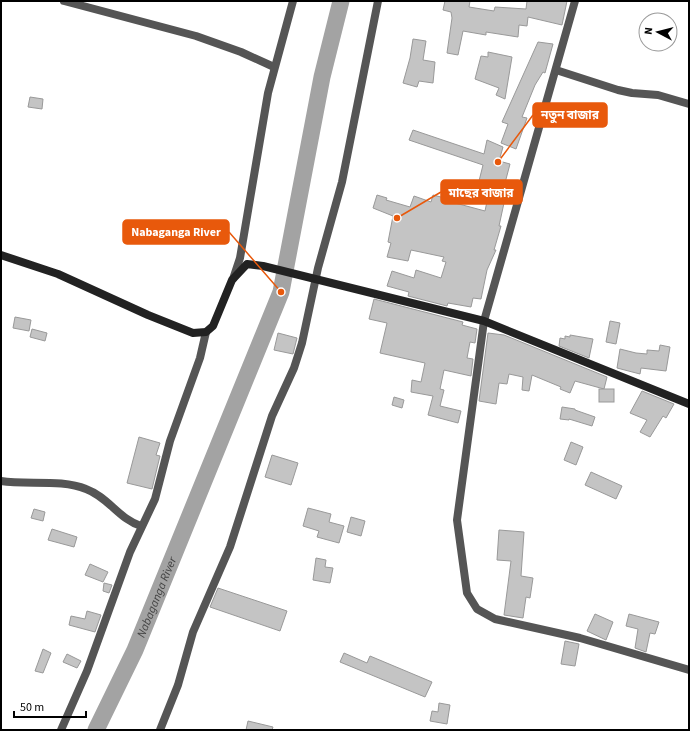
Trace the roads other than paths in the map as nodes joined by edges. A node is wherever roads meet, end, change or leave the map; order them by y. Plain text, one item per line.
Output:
1 (64, 1) edge
2 (293, 1) edge
3 (378, 1) edge
4 (575, 1) edge
5 (274, 67) junction
6 (556, 70) junction
7 (689, 104) edge
8 (1, 255) edge
9 (232, 280) junction
10 (316, 280) junction
11 (484, 321) junction
12 (206, 332) junction
13 (689, 404) edge
14 (1, 481) edge
15 (141, 526) junction
16 (689, 670) edge
17 (61, 730) edge
18 (160, 730) edge

1 - 5 street
2 - 5 street
3 - 10 street
4 - 6 street
5 - 9 street
6 - 7 street
6 - 11 street
8 - 12 main road
9 - 10 main road
9 - 12 main road
10 - 11 main road
10 - 18 street
11 - 13 main road
11 - 16 street
12 - 15 street
14 - 15 street
15 - 17 street

